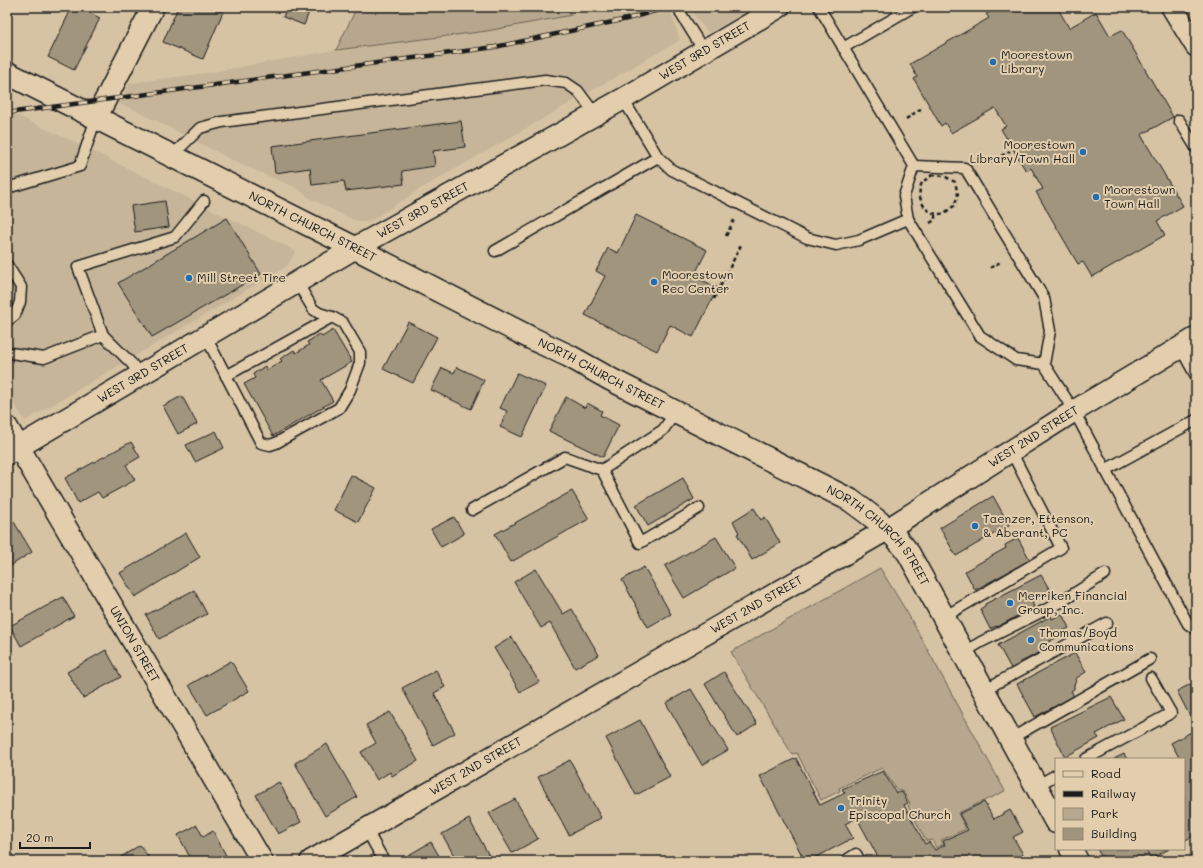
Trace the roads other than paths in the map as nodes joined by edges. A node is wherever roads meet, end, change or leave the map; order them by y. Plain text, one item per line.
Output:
1 (152, 7) edge
2 (680, 7) edge
3 (779, 7) edge
4 (819, 7) edge
5 (913, 7) edge
6 (1172, 7) edge
7 (1196, 46) edge
8 (843, 48) junction
9 (704, 51) junction
10 (7, 73) edge
11 (623, 99) junction
12 (595, 114) junction
13 (96, 118) junction
14 (1179, 120) dead end
15 (1196, 148) edge
16 (172, 156) junction
17 (658, 157) junction
18 (914, 166) junction
19 (7, 188) edge
20 (204, 201) dead end
21 (908, 219) junction
22 (355, 248) junction
23 (495, 251) dead end
24 (7, 265) edge
25 (297, 282) junction
26 (332, 317) junction
27 (7, 321) edge
28 (102, 335) junction
29 (206, 336) junction
30 (1188, 343) edge
31 (7, 354) edge
32 (1044, 364) junction
33 (140, 375) junction
34 (226, 376) junction
35 (1196, 376) edge
36 (1074, 411) junction
37 (676, 412) junction
38 (1196, 420) edge
39 (7, 427) edge
40 (13, 450) edge
41 (1011, 451) junction
42 (602, 470) junction
43 (1105, 470) junction
44 (699, 508) dead end
45 (472, 510) dead end
46 (888, 529) junction
47 (1105, 574) dead end
48 (944, 617) junction
49 (1107, 623) dead end
50 (1196, 629) edge
51 (963, 652) junction
52 (1150, 659) dead end
53 (1151, 678) dead end
54 (984, 690) junction
55 (1010, 739) junction
56 (1088, 758) edge
57 (1055, 776) edge
58 (1036, 786) junction
59 (1055, 820) edge
60 (366, 829) junction
61 (1072, 850) edge
62 (262, 861) edge
63 (311, 861) edge
64 (384, 861) edge
65 (845, 861) edge
66 (860, 861) edge
67 (1077, 861) edge

1 - 13 street
2 - 9 lane
3 - 9 street, WEST 3RD STREET
4 - 8 lane
5 - 8 lane
6 - 7 street
8 - 18 lane
9 - 11 street, WEST 3RD STREET
10 - 13 main road, NORTH CHURCH STREET
11 - 12 street, WEST 3RD STREET
11 - 17 lane
12 - 16 lane
12 - 22 street, WEST 3RD STREET
13 - 16 main road, NORTH CHURCH STREET
13 - 19 lane
14 - 15 lane
16 - 22 main road, NORTH CHURCH STREET
17 - 21 lane
17 - 23 lane
18 - 21 lane
18 - 32 lane
20 - 28 lane
21 - 32 lane
22 - 25 street, WEST 3RD STREET
22 - 37 main road, NORTH CHURCH STREET
24 - 27 lane
25 - 26 lane
25 - 29 street, WEST 3RD STREET
26 - 34 lane
26 - 34 lane
28 - 31 lane
28 - 33 lane
29 - 33 street, WEST 3RD STREET
29 - 34 lane
30 - 35 lane
30 - 36 street, WEST 2ND STREET
32 - 36 lane
33 - 40 street, WEST 3RD STREET
36 - 41 street, WEST 2ND STREET
36 - 43 lane
37 - 42 lane
37 - 46 main road, NORTH CHURCH STREET
38 - 43 lane
39 - 40 street, UNION STREET
40 - 62 street, UNION STREET
41 - 46 street, WEST 2ND STREET
41 - 48 lane
42 - 44 lane
42 - 45 lane
43 - 50 lane
46 - 48 main road, NORTH CHURCH STREET
46 - 60 street, WEST 2ND STREET
47 - 51 lane
48 - 51 main road, NORTH CHURCH STREET
49 - 54 lane
51 - 54 main road, NORTH CHURCH STREET
52 - 55 lane
53 - 56 lane
54 - 55 main road, NORTH CHURCH STREET
55 - 58 main road, NORTH CHURCH STREET
57 - 58 lane
58 - 59 main road, NORTH CHURCH STREET
60 - 63 street, WEST 2ND STREET
60 - 64 lane
61 - 67 main road
65 - 66 lane

